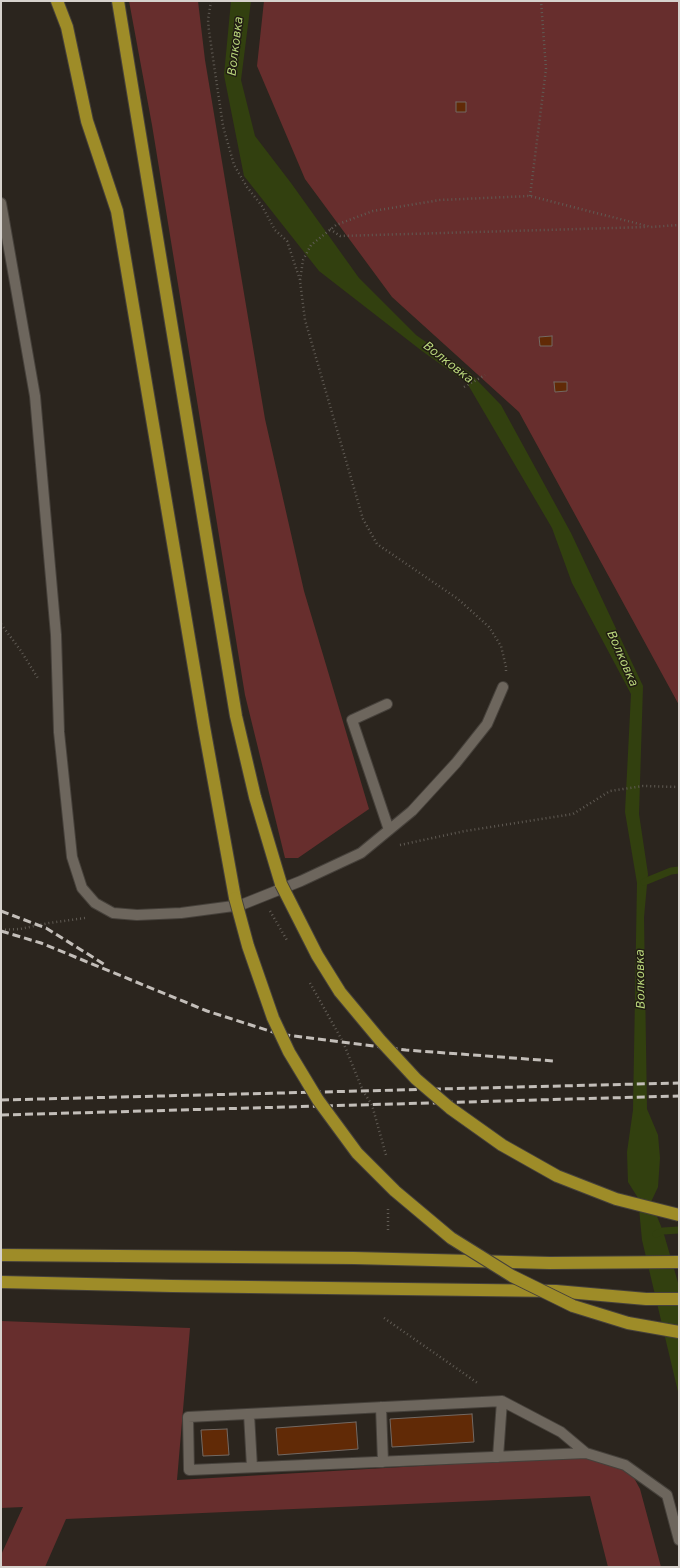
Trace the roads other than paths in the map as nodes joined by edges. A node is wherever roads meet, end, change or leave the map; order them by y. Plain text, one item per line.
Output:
1 (57, 1) edge
2 (118, 1) edge
3 (1, 203) edge
4 (503, 688) road end
5 (387, 704) dead end
6 (389, 830) junction
7 (679, 1215) edge
8 (1, 1255) edge
9 (679, 1262) edge
10 (1, 1282) edge
11 (679, 1299) edge
12 (679, 1332) edge
13 (502, 1401) junction
14 (381, 1407) junction
15 (248, 1414) junction
16 (586, 1453) junction
17 (498, 1457) junction
18 (383, 1462) junction
19 (252, 1467) junction
20 (679, 1540) edge

1 - 12 highway, bridge
2 - 7 highway, bridge
3 - 6 lane
4 - 6 lane
5 - 6 lane
8 - 9 highway
10 - 11 highway
13 - 14 lane
13 - 16 lane
13 - 17 lane
14 - 15 lane
14 - 18 lane
15 - 19 lane
15 - 19 lane
16 - 17 lane
16 - 20 lane
17 - 18 lane
18 - 19 lane

